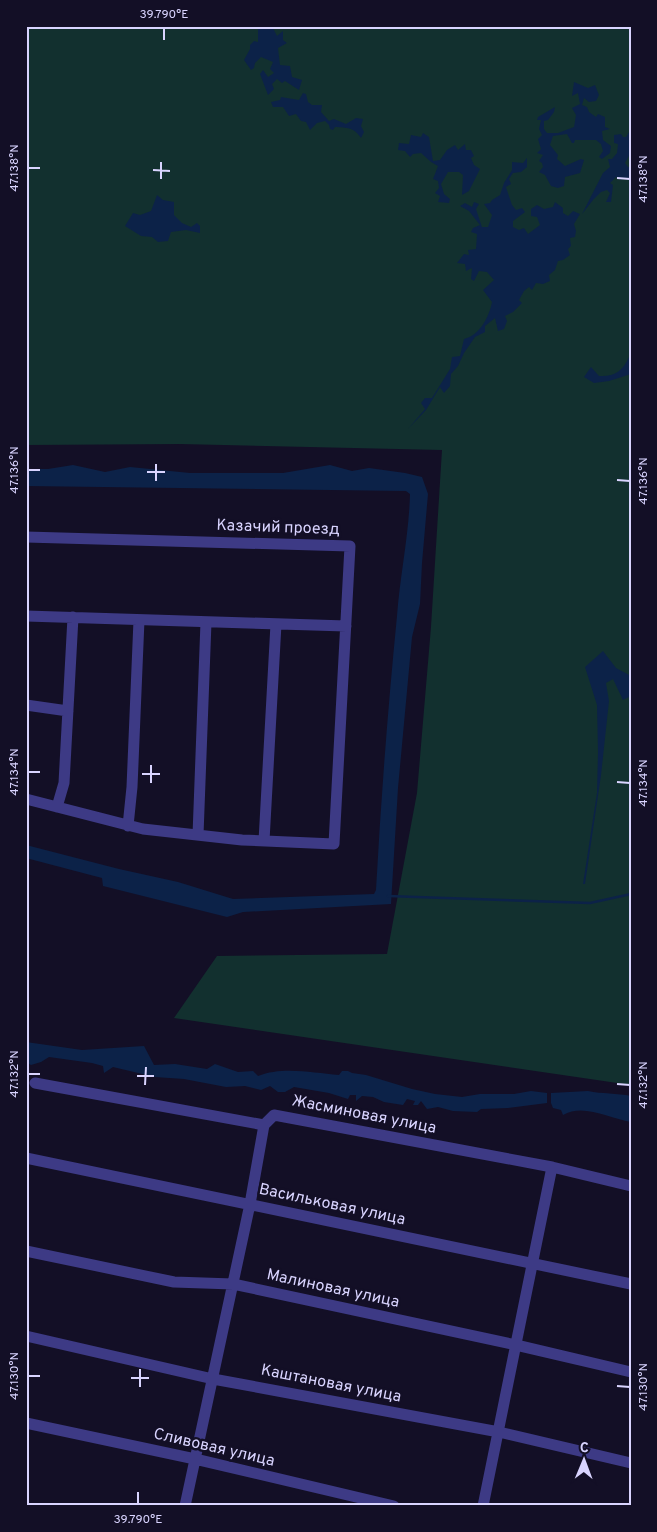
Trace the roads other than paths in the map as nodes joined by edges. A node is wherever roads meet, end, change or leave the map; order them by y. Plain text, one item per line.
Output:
1 (26, 537) edge
2 (26, 616) edge
3 (73, 618) junction
4 (139, 620) junction
5 (206, 622) junction
6 (276, 624) junction
7 (346, 626) junction
8 (26, 705) edge
9 (68, 711) junction
10 (26, 799) edge
11 (57, 807) junction
12 (128, 826) junction
13 (198, 835) junction
14 (264, 841) junction
15 (35, 1083) dead end
16 (264, 1125) junction
17 (26, 1158) edge
18 (552, 1167) junction
19 (631, 1186) edge
20 (250, 1204) junction
21 (26, 1251) edge
22 (532, 1263) junction
23 (233, 1284) junction
24 (631, 1284) edge
25 (26, 1336) edge
26 (516, 1345) junction
27 (631, 1372) edge
28 (213, 1378) junction
29 (26, 1424) edge
30 (499, 1432) junction
31 (195, 1459) junction
32 (631, 1463) edge
33 (185, 1506) edge
34 (394, 1506) edge
35 (482, 1506) edge

1 - 7 street, Казачий проезд
2 - 3 street
3 - 4 street
3 - 9 street
4 - 5 street
4 - 12 street
5 - 6 street
5 - 13 street
6 - 7 street
6 - 14 street
7 - 14 street, Казачий проезд
8 - 9 street
9 - 11 street
10 - 11 street
11 - 12 street
12 - 13 street
13 - 14 street
15 - 16 street
16 - 18 street, Жасминовая улица
16 - 20 street
17 - 20 street, Васильковая улица
18 - 19 street, Жасминовая улица
18 - 22 street
20 - 22 street, Васильковая улица
20 - 23 street
21 - 23 street, Малиновая улица
22 - 24 street, Васильковая улица
22 - 26 street
23 - 26 street, Малиновая улица
23 - 28 street
25 - 28 street, Каштановая улица
26 - 27 street, Малиновая улица
26 - 30 street
28 - 30 street, Каштановая улица
28 - 31 street
29 - 31 street, Сливовая улица
30 - 32 street, Каштановая улица
30 - 35 street
31 - 33 street
31 - 34 street, Сливовая улица

